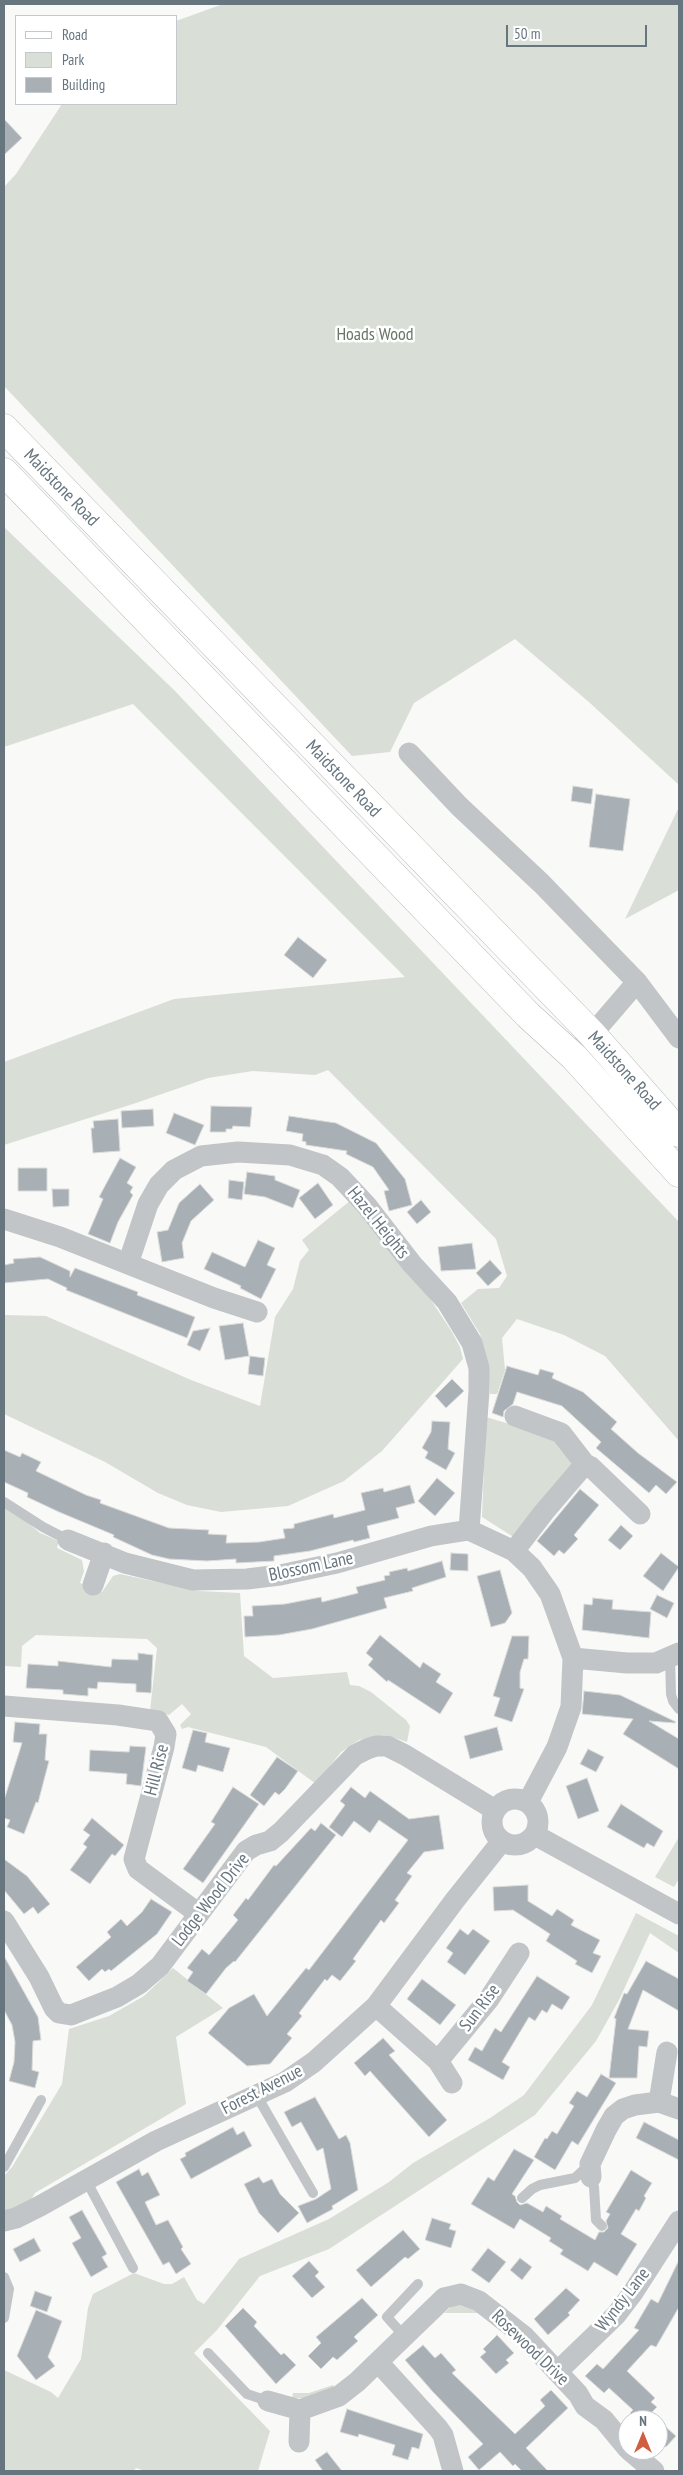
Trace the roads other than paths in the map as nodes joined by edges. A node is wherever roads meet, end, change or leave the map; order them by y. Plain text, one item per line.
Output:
1 (4, 428) edge
2 (4, 472) edge
3 (409, 753) dead end
4 (638, 982) junction
5 (592, 1034) junction
6 (679, 1038) edge
7 (574, 1057) junction
8 (679, 1132) edge
9 (679, 1173) edge
10 (4, 1219) edge
11 (128, 1264) junction
12 (257, 1312) dead end
13 (515, 1416) dead end
14 (585, 1464) junction
15 (4, 1502) edge
16 (640, 1514) dead end
17 (469, 1530) junction
18 (68, 1540) joint
19 (514, 1551) junction
20 (104, 1553) junction
21 (93, 1585) dead end
22 (675, 1656) edge
23 (573, 1658) junction
24 (4, 1706) edge
25 (679, 1710) edge
26 (528, 1802) junction
27 (495, 1810) junction
28 (535, 1834) junction
29 (502, 1842) junction
30 (198, 1914) junction
31 (679, 1914) edge
32 (4, 1921) edge
33 (519, 1954) dead end
34 (376, 2006) junction
35 (667, 2052) dead end
36 (438, 2061) junction
37 (452, 2083) dead end
38 (257, 2096) junction
39 (41, 2100) dead end
40 (659, 2102) junction
41 (679, 2109) edge
42 (4, 2167) edge
43 (590, 2171) junction
44 (86, 2180) junction
45 (313, 2193) dead end
46 (522, 2198) dead end
47 (4, 2221) edge
48 (679, 2221) edge
49 (602, 2226) dead end
50 (133, 2268) dead end
51 (4, 2277) edge
52 (418, 2284) dead end
53 (4, 2318) edge
54 (405, 2337) junction
55 (208, 2354) dead end
56 (378, 2362) junction
57 (557, 2372) junction
58 (268, 2401) joint
59 (300, 2410) junction
60 (618, 2436) edge
61 (299, 2442) dead end
62 (642, 2460) edge
63 (453, 2471) edge
64 (654, 2471) edge

1 - 5 main road, Maidstone Road
2 - 7 main road, Maidstone Road
3 - 4 street
4 - 5 street
4 - 6 street
5 - 7 street
5 - 8 main road, Maidstone Road
7 - 9 main road, Maidstone Road
10 - 11 street
11 - 12 street
11 - 17 street, Hazel Heights
13 - 14 street
14 - 16 street
14 - 19 street
15 - 18 lane
17 - 19 street
17 - 20 street, Blossom Lane
18 - 20 street, Blossom Lane
19 - 23 street
20 - 21 street
22 - 23 street
22 - 25 lane
23 - 26 street
24 - 30 street, Hill Rise
26 - 27 street
26 - 28 street
27 - 29 street
27 - 30 street, Lodge Wood Drive
28 - 29 street
28 - 31 street
29 - 34 street, Forest Avenue
30 - 32 street, Lodge Wood Drive
33 - 36 street, Sun Rise
34 - 36 street
34 - 38 street, Forest Avenue
35 - 40 street
36 - 37 street
38 - 44 street, Forest Avenue
38 - 45 lane
39 - 42 lane
40 - 41 street
40 - 43 street
43 - 46 lane
43 - 49 lane
44 - 47 street, Forest Avenue
44 - 50 lane
48 - 57 street, Wyndy Lane
51 - 53 lane
52 - 54 lane
54 - 56 street, Rosewood Drive
54 - 57 street, Rosewood Drive
55 - 58 lane
56 - 59 street, Rosewood Drive
56 - 63 street
57 - 60 street, Rosewood Drive
58 - 59 street
59 - 61 street
62 - 64 street, Rosewood Drive

